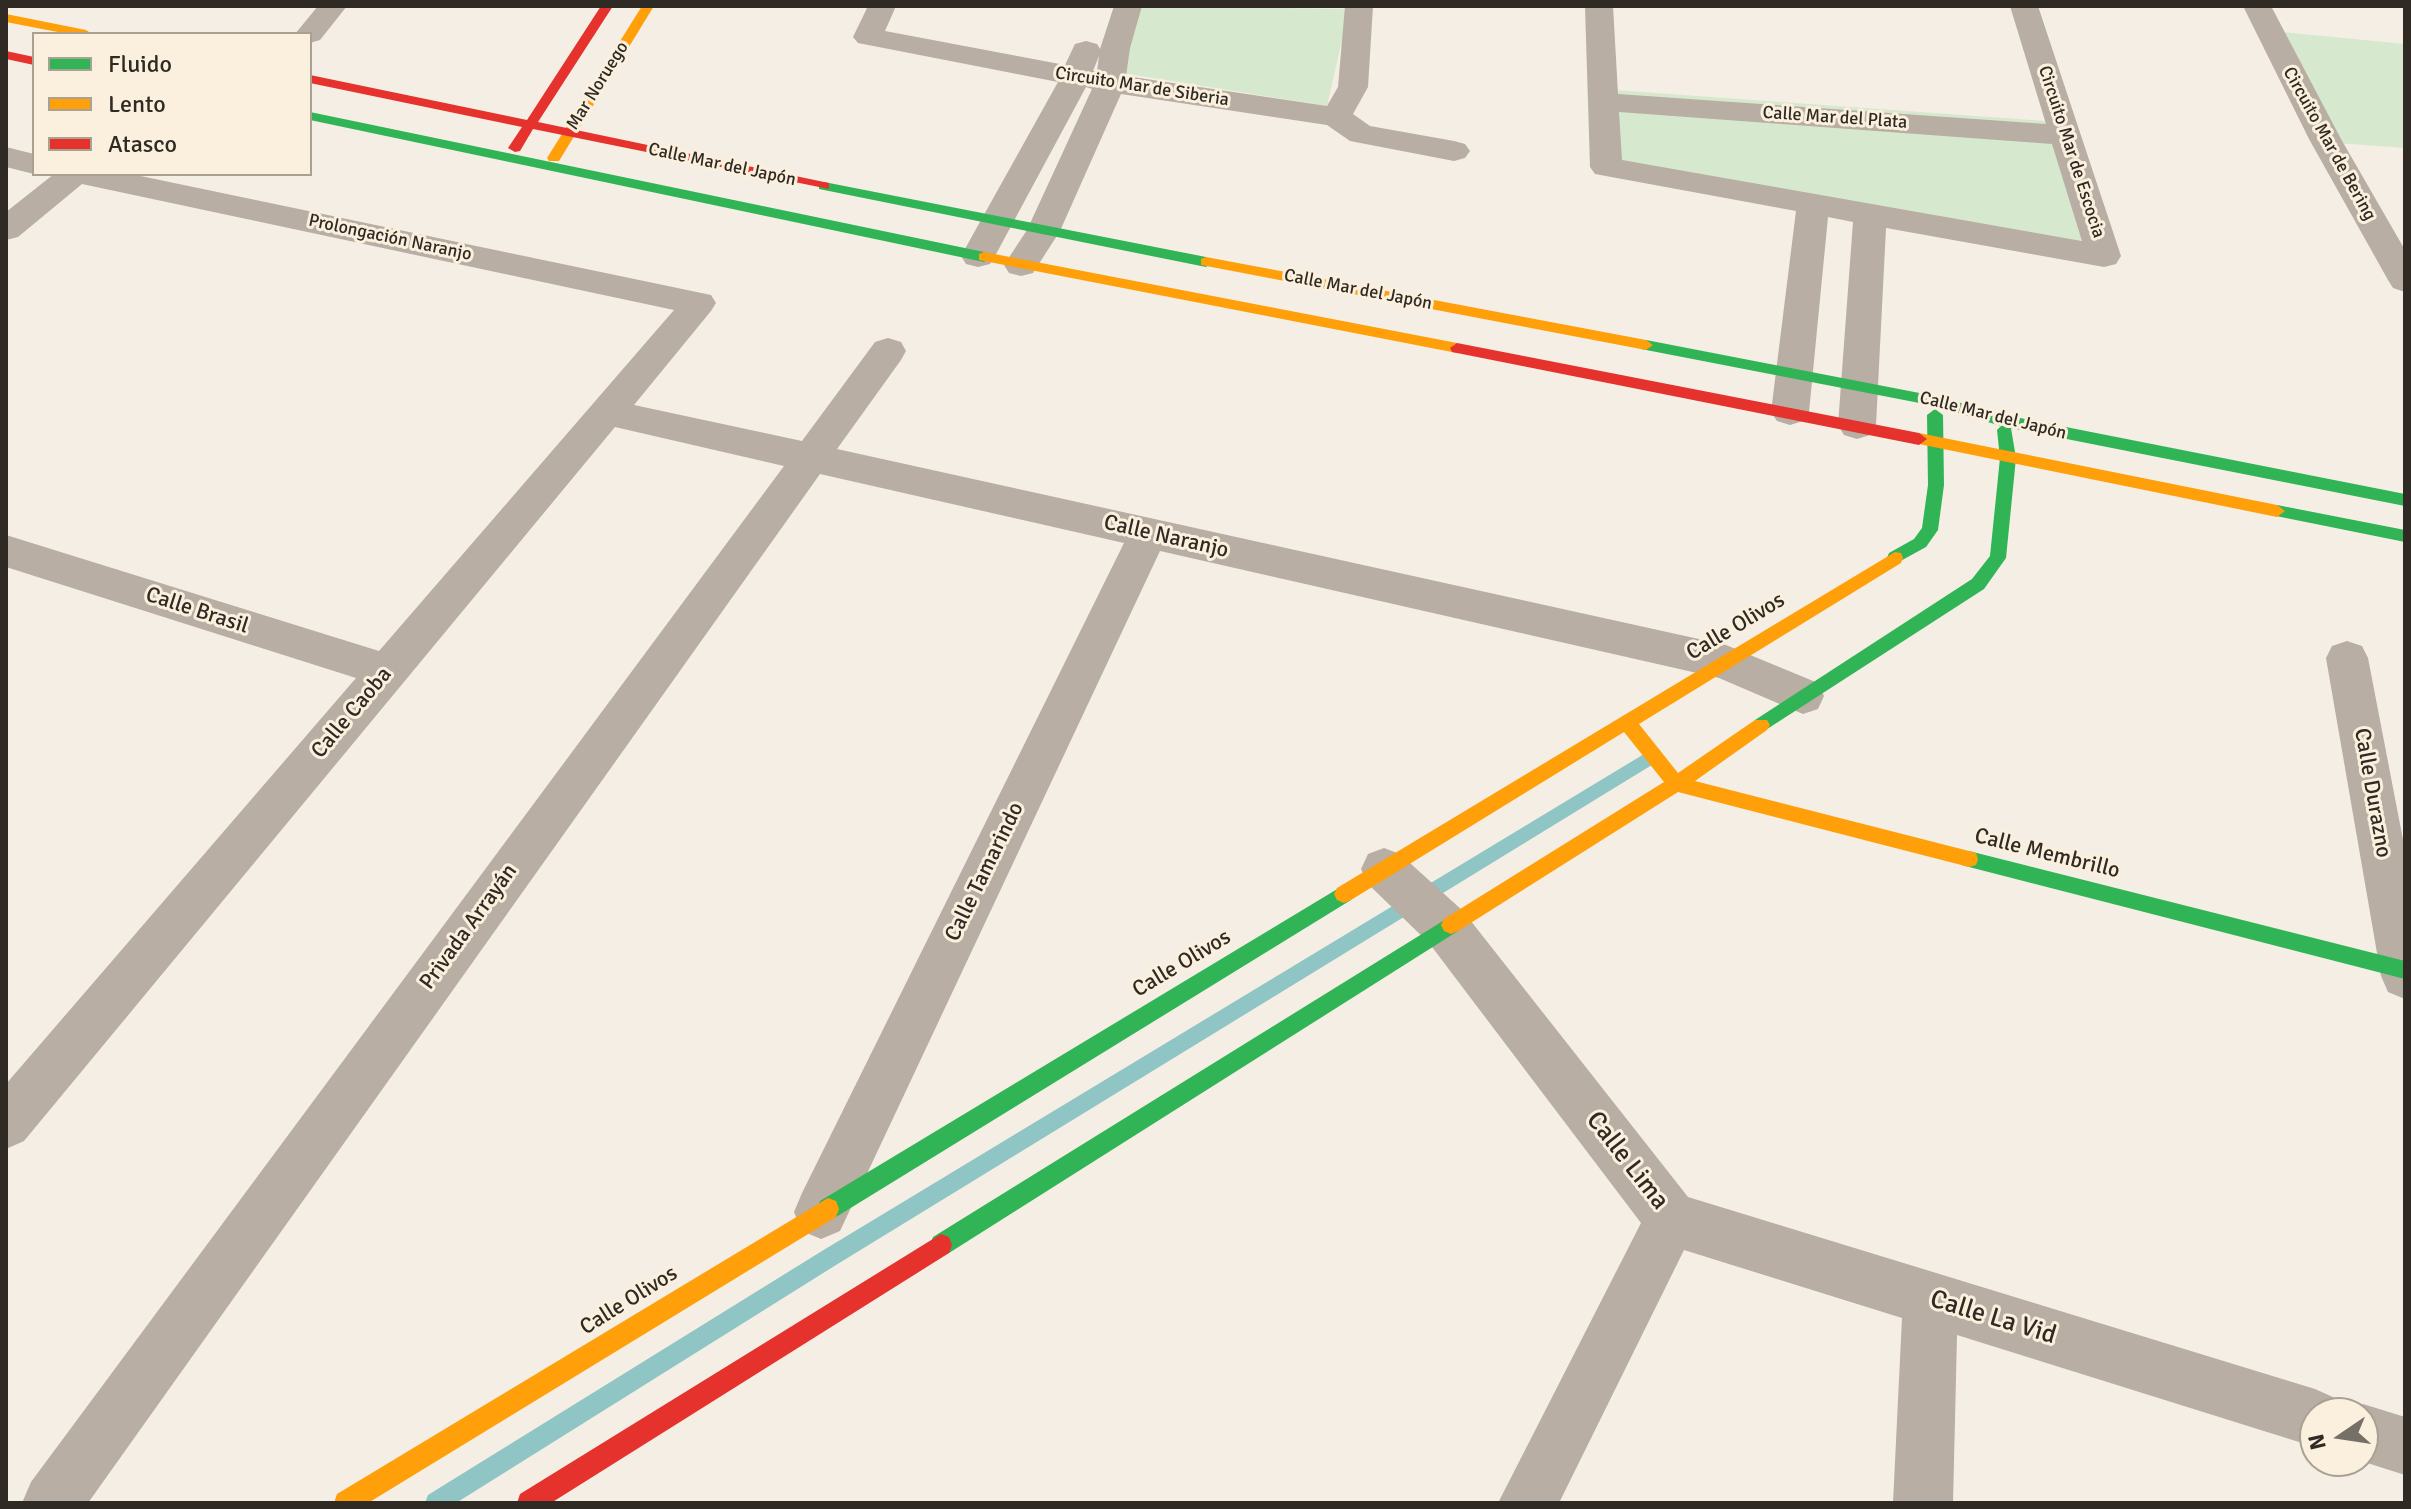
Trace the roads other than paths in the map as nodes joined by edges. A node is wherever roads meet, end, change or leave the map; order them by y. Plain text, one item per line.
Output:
1 (333, 6) edge
2 (607, 6) edge
3 (648, 6) edge
4 (882, 6) edge
5 (1101, 6) edge
6 (1128, 6) edge
7 (1359, 6) edge
8 (1599, 6) edge
9 (2024, 6) edge
10 (2257, 6) edge
11 (6, 18) edge
12 (76, 32) edge
13 (312, 32) edge
14 (6, 55) edge
15 (32, 61) edge
16 (1076, 77) junction
17 (312, 79) edge
18 (1110, 83) junction
19 (1603, 102) junction
20 (312, 116) edge
21 (1336, 117) junction
22 (530, 125) junction
23 (568, 133) junction
24 (2067, 135) junction
25 (1454, 151) dead end
26 (6, 157) edge
27 (508, 158) junction
28 (32, 164) edge
29 (548, 167) junction
30 (72, 176) edge
31 (91, 176) edge
32 (1813, 203) junction
33 (1870, 214) junction
34 (999, 222) junction
35 (6, 229) edge
36 (1043, 231) junction
37 (978, 256) junction
38 (1021, 265) junction
39 (2405, 280) edge
40 (699, 303) joint
41 (888, 351) dead end
42 (1795, 373) junction
43 (1858, 385) junction
44 (1935, 401) junction
45 (607, 412) junction
46 (1790, 412) junction
47 (2005, 421) junction
48 (1857, 425) junction
49 (1935, 441) junction
50 (809, 457) junction
51 (2008, 458) junction
52 (2405, 500) edge
53 (1149, 533) junction
54 (2405, 536) edge
55 (6, 551) edge
56 (2347, 658) dead end
57 (1726, 662) junction
58 (388, 671) junction
59 (1803, 696) junction
60 (1626, 721) junction
61 (1676, 784) junction
62 (1384, 869) junction
63 (1446, 927) junction
64 (2405, 972) edge
65 (6, 1123) edge
66 (821, 1212) junction
67 (1671, 1219) junction
68 (1930, 1298) junction
69 (2299, 1413) edge
70 (2379, 1438) edge
71 (2405, 1446) edge
72 (52, 1503) edge
73 (346, 1503) edge
74 (529, 1503) edge
75 (1528, 1503) edge
76 (1923, 1503) edge

1 - 13 street
2 - 22 street, Mar Noruego
3 - 23 street, Mar Noruego
4 - 16 street, Circuito Mar de Siberia
5 - 16 street
6 - 18 street
7 - 21 street
8 - 19 street, Circuito Mar de Escocia
9 - 24 street, Circuito Mar de Escocia
10 - 39 street, Circuito Mar de Bering
11 - 12 street
14 - 15 street
16 - 18 street, Circuito Mar de Siberia
16 - 34 street
17 - 22 street, Calle Mar del Japón
18 - 21 street, Circuito Mar de Siberia
18 - 36 street
19 - 24 street, Calle Mar del Plata
19 - 32 street, Circuito Mar de Escocia
20 - 27 street, Calle Mar del Japón
21 - 25 street, Circuito Mar de Siberia
22 - 23 street, Calle Mar del Japón
22 - 27 street, Mar Noruego
23 - 29 street, Mar Noruego
23 - 34 street, Calle Mar del Japón
24 - 33 street, Circuito Mar de Escocia
26 - 28 street
27 - 29 street, Calle Mar del Japón
29 - 37 street, Calle Mar del Japón
30 - 35 street
31 - 40 street, Prolongación Naranjo
32 - 33 street, Circuito Mar de Escocia
32 - 42 street
33 - 43 street
34 - 36 street, Calle Mar del Japón
34 - 37 street
36 - 38 street
36 - 42 street, Calle Mar del Japón
37 - 38 street, Calle Mar del Japón
38 - 46 street, Calle Mar del Japón
40 - 45 street, Calle Caoba
41 - 50 street, Privada Arrayán
42 - 43 street, Calle Mar del Japón
42 - 46 street
43 - 44 street, Calle Mar del Japón
43 - 48 street
44 - 47 street, Calle Mar del Japón
44 - 49 street, Calle Olivos
45 - 50 street, Calle Naranjo
45 - 58 street, Calle Caoba
46 - 48 street, Calle Mar del Japón
47 - 51 street
47 - 52 street, Calle Mar del Japón
48 - 49 street, Calle Mar del Japón
49 - 51 street, Calle Mar del Japón
49 - 57 street, Calle Olivos
50 - 53 street, Calle Naranjo
50 - 72 street, Privada Arrayán
51 - 54 street, Calle Mar del Japón
51 - 59 street
53 - 57 street, Calle Naranjo
53 - 66 street, Calle Tamarindo
55 - 58 street, Calle Brasil
56 - 64 street, Calle Durazno
57 - 59 street, Calle Naranjo
57 - 60 street, Calle Olivos
58 - 65 street, Calle Caoba
59 - 61 street
60 - 61 street
60 - 62 street, Calle Olivos
61 - 63 street
61 - 64 street, Calle Membrillo
62 - 63 street, Calle Lima
62 - 66 street, Calle Olivos
63 - 67 street, Calle Lima
63 - 74 street
66 - 73 street, Calle Olivos
67 - 68 street, Calle La Vid
67 - 75 street, Calle Lima
68 - 69 street, Calle La Vid
68 - 76 street
70 - 71 street

